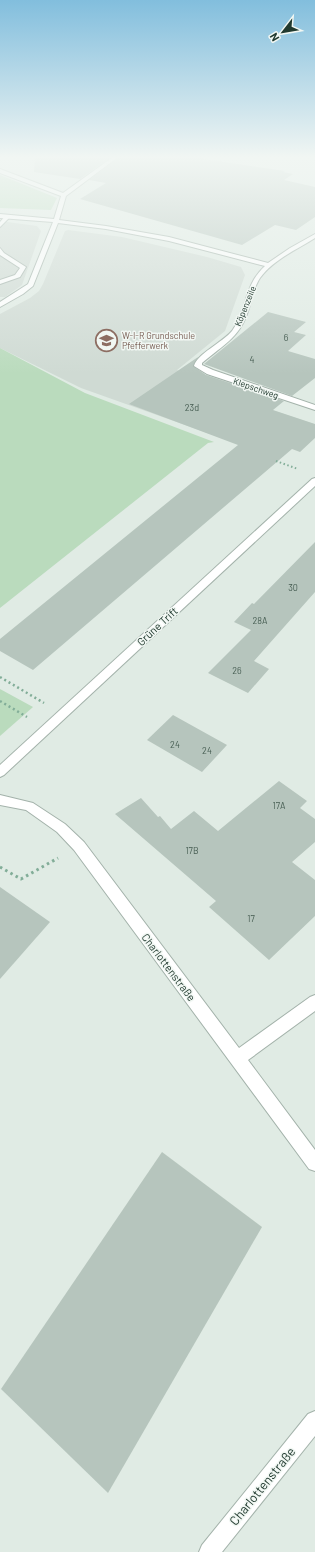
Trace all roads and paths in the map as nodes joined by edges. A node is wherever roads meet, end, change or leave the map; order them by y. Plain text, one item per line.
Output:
1 (53, 229) edge
2 (109, 229) edge
3 (315, 236) edge
4 (0, 250) edge
5 (269, 265) junction
6 (0, 282) edge
7 (0, 304) edge
8 (198, 366) joint
9 (315, 408) edge
10 (315, 480) edge
11 (0, 677) edge
12 (0, 701) edge
13 (63, 714) junction
14 (24, 715) dead end
15 (0, 772) edge
16 (0, 800) edge
17 (78, 846) junction
18 (0, 867) edge
19 (315, 1002) edge
20 (236, 1059) junction
21 (315, 1163) edge
22 (315, 1421) edge
23 (209, 1552) edge

1 - 7 street
2 - 5 street
3 - 5 street, Köpenzeile
4 - 6 street
5 - 8 street, Köpenzeile
8 - 9 street, Klepschweg
10 - 13 street, Grüne Trift
11 - 13 path
12 - 14 path
13 - 15 street, Grüne Trift
16 - 17 street, Charlottenstraße
17 - 18 path
17 - 20 street, Charlottenstraße
19 - 20 street
20 - 21 street, Charlottenstraße
22 - 23 street, Charlottenstraße

